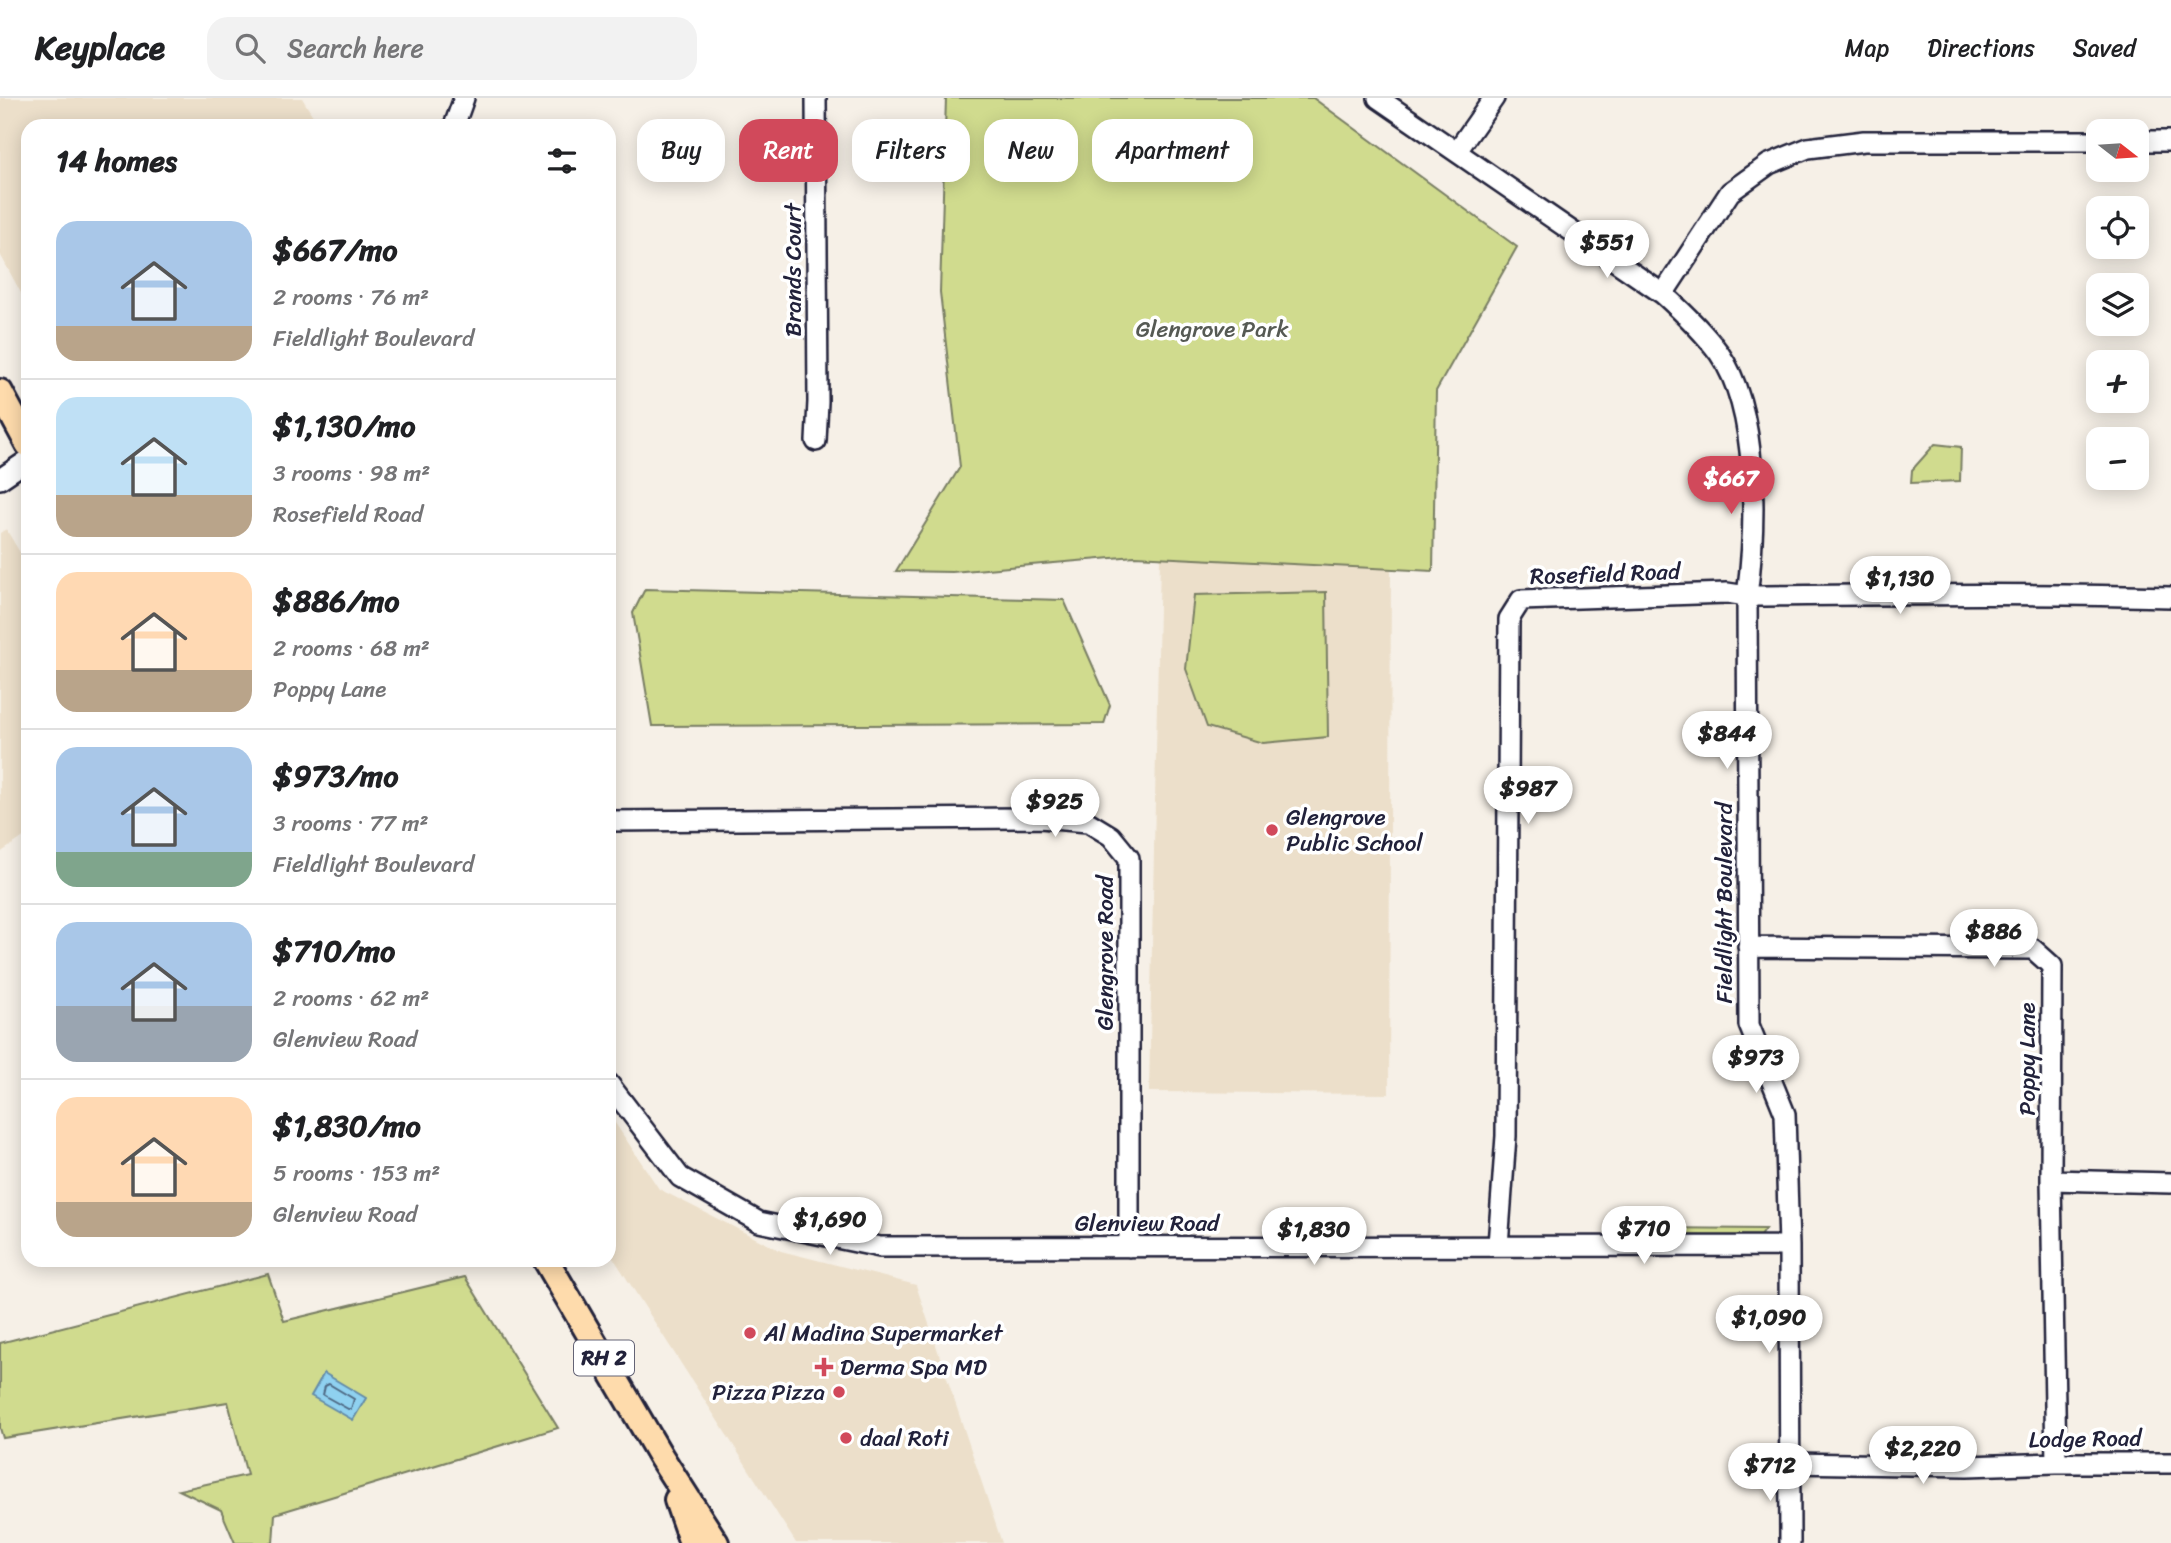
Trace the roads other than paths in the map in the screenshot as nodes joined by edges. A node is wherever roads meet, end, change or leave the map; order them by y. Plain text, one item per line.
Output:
1 (464, 98) edge
2 (816, 98) edge
3 (1378, 98) edge
4 (1494, 98) edge
5 (456, 119) edge
6 (2086, 141) edge
7 (2149, 141) edge
8 (2171, 141) edge
9 (1457, 151) junction
10 (1663, 294) junction
11 (0, 392) edge
12 (21, 431) edge
13 (816, 441) dead end
14 (21, 465) edge
15 (0, 479) edge
16 (1747, 596) junction
17 (2171, 597) edge
18 (616, 821) edge
19 (1748, 947) junction
20 (616, 1093) edge
21 (2051, 1180) junction
22 (2171, 1183) edge
23 (1498, 1245) junction
24 (1789, 1246) junction
25 (1129, 1247) junction
26 (550, 1267) edge
27 (661, 1457) junction
28 (1790, 1463) junction
29 (2056, 1463) junction
30 (2171, 1463) edge
31 (692, 1543) edge
32 (716, 1543) edge
33 (1790, 1543) edge

1 - 5 street
2 - 13 street, Brands Court
3 - 9 street, Fieldlight Boulevard
4 - 9 street
6 - 10 street
7 - 8 street
9 - 10 street, Fieldlight Boulevard
10 - 16 street, Fieldlight Boulevard
11 - 12 main road
14 - 15 street
16 - 17 street, Rosefield Road
16 - 19 street, Fieldlight Boulevard
16 - 23 street, Rosefield Road
18 - 25 street, Glengrove Road
19 - 21 street, Poppy Lane
19 - 24 street, Fieldlight Boulevard
20 - 25 street, Glenview Road
21 - 22 street
21 - 29 street, Poppy Lane
23 - 24 street, Glenview Road
23 - 25 street, Glenview Road
24 - 28 street, Fieldlight Boulevard
26 - 27 main road, RH 2
27 - 31 main road
27 - 32 main road, RH 2
28 - 29 street, Lodge Road
28 - 33 street, Fieldlight Boulevard
29 - 30 street, Lodge Road

